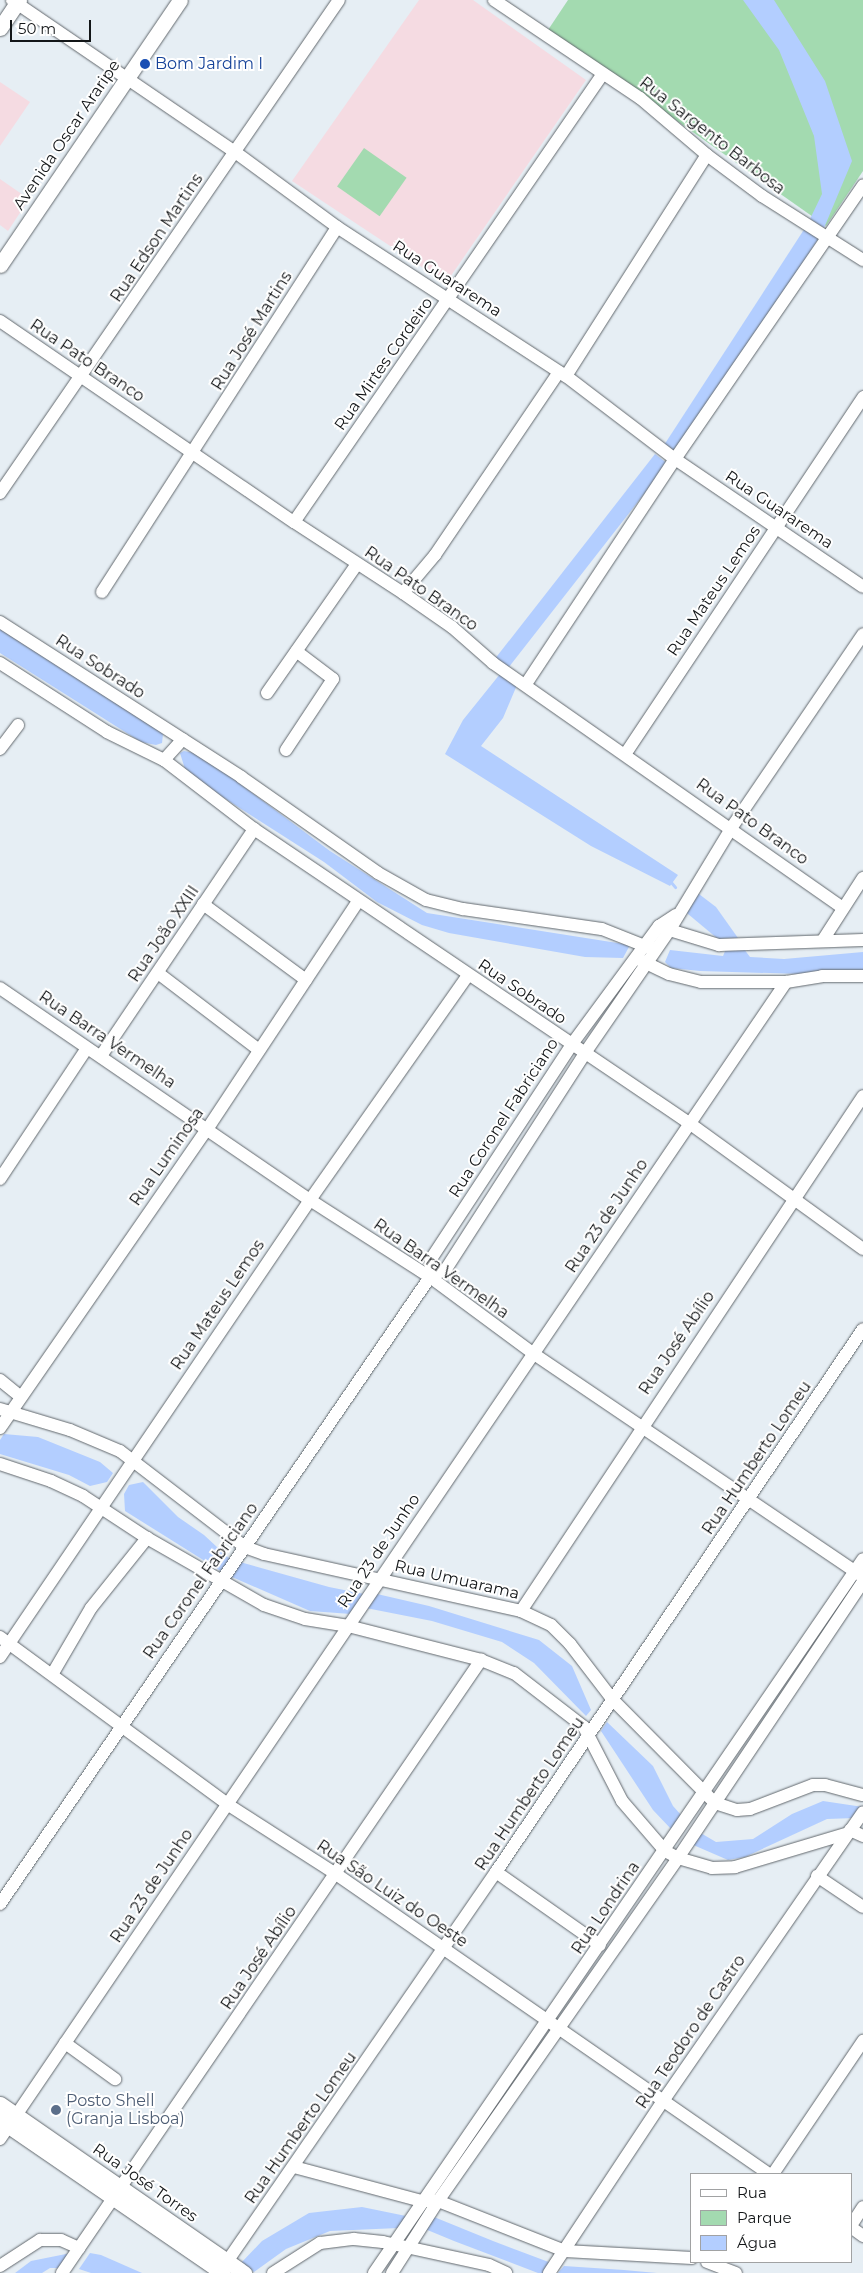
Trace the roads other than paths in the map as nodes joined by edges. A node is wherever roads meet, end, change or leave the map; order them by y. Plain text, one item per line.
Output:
1 (180, 0) edge
2 (339, 0) edge
3 (494, 0) edge
4 (16, 1) edge
5 (0, 28) edge
6 (602, 75) junction
7 (127, 78) junction
8 (235, 152) junction
9 (707, 155) junction
10 (863, 185) edge
11 (337, 227) junction
12 (827, 236) junction
13 (863, 260) edge
14 (0, 265) edge
15 (449, 298) junction
16 (0, 321) edge
17 (563, 374) junction
18 (80, 378) junction
19 (863, 397) edge
20 (194, 452) junction
21 (675, 459) junction
22 (0, 494) edge
23 (294, 522) junction
24 (776, 528) junction
25 (357, 564) junction
26 (863, 587) edge
27 (102, 592) dead end
28 (403, 592) junction
29 (0, 622) edge
30 (863, 634) edge
31 (296, 651) junction
32 (0, 663) edge
33 (526, 684) junction
34 (267, 692) dead end
35 (18, 725) dead end
36 (182, 739) junction
37 (0, 749) edge
38 (286, 750) dead end
39 (626, 753) junction
40 (164, 760) junction
41 (732, 827) junction
42 (254, 829) junction
43 (863, 878) edge
44 (358, 901) junction
45 (203, 904) junction
46 (843, 908) junction
47 (664, 928) junction
48 (823, 940) junction
49 (863, 940) edge
50 (650, 947) junction
51 (640, 960) junction
52 (158, 973) junction
53 (468, 975) junction
54 (863, 976) edge
55 (306, 980) junction
56 (786, 982) junction
57 (0, 988) edge
58 (572, 1044) junction
59 (86, 1048) junction
60 (259, 1050) junction
61 (584, 1053) junction
62 (101, 1056) junction
63 (863, 1096) edge
64 (689, 1123) junction
65 (208, 1128) junction
66 (0, 1179) edge
67 (310, 1200) junction
68 (792, 1200) junction
69 (863, 1249) edge
70 (430, 1277) junction
71 (863, 1330) edge
72 (534, 1354) junction
73 (0, 1380) edge
74 (20, 1396) junction
75 (5, 1410) edge
76 (641, 1426) junction
77 (0, 1428) edge
78 (132, 1459) junction
79 (0, 1464) edge
80 (748, 1500) junction
81 (103, 1507) junction
82 (147, 1538) junction
83 (245, 1547) junction
84 (863, 1559) edge
85 (859, 1574) edge
86 (378, 1580) junction
87 (220, 1581) junction
88 (863, 1582) edge
89 (522, 1610) junction
90 (348, 1626) junction
91 (5, 1641) edge
92 (0, 1658) edge
93 (482, 1660) junction
94 (53, 1673) junction
95 (613, 1700) junction
96 (121, 1724) junction
97 (752, 1735) junction
98 (589, 1737) junction
99 (706, 1791) junction
100 (863, 1795) edge
101 (715, 1803) junction
102 (227, 1804) junction
103 (863, 1812) edge
104 (848, 1832) junction
105 (863, 1836) edge
106 (665, 1851) junction
107 (678, 1858) junction
108 (496, 1872) junction
109 (336, 1874) junction
110 (817, 1876) junction
111 (0, 1904) edge
112 (863, 1907) edge
113 (600, 1945) junction
114 (444, 1949) junction
115 (548, 2022) junction
116 (560, 2029) junction
117 (863, 2041) edge
118 (65, 2043) junction
119 (115, 2079) dead end
120 (663, 2101) junction
121 (0, 2104) edge
122 (6, 2125) edge
123 (294, 2167) junction
124 (767, 2173) edge
125 (775, 2173) edge
126 (117, 2194) junction
127 (422, 2201) junction
128 (438, 2201) junction
129 (863, 2207) edge
130 (853, 2222) edge
131 (391, 2245) junction
132 (79, 2248) junction
133 (407, 2250) junction
134 (565, 2251) junction
135 (690, 2258) edge
136 (709, 2265) edge
137 (0, 2266) edge
138 (223, 2270) edge
139 (67, 2272) edge
140 (244, 2273) edge
141 (273, 2273) edge
142 (374, 2273) edge
143 (392, 2273) edge
144 (506, 2273) edge
145 (549, 2273) edge
146 (736, 2273) edge

1 - 7 street, Avenida Oscar Araripe
2 - 8 street, Rua Edson Martins
3 - 6 street, Rua Sargento Barbosa
4 - 5 street
4 - 7 street, Rua Guararema
6 - 9 street, Rua Sargento Barbosa
6 - 15 street, Rua Mirtes Cordeiro
7 - 8 street, Rua Guararema
7 - 14 street, Avenida Oscar Araripe
8 - 11 street, Rua Guararema
8 - 18 street, Rua Edson Martins
9 - 12 street, Rua Sargento Barbosa
9 - 17 street
10 - 12 street
11 - 15 street, Rua Guararema
11 - 20 street, Rua José Martins
12 - 13 street, Rua Sargento Barbosa
12 - 21 street
15 - 17 street, Rua Guararema
15 - 23 street, Rua Mirtes Cordeiro
16 - 18 street, Rua Pato Branco
17 - 21 street, Rua Guararema
17 - 28 street
18 - 20 street, Rua Pato Branco
18 - 22 street, Rua Edson Martins
19 - 24 street, Rua Mateus Lemos
20 - 23 street, Rua Pato Branco
20 - 27 street, Rua José Martins
21 - 24 street, Rua Guararema
21 - 33 street
23 - 25 street, Rua Pato Branco
24 - 26 street, Rua Guararema
24 - 39 street, Rua Mateus Lemos
25 - 28 street, Rua Pato Branco
25 - 31 street
28 - 33 street, Rua Pato Branco
29 - 36 street, Rua Sobrado
30 - 41 street, Rua Coronel Fabriciano
31 - 34 street
31 - 38 street
32 - 40 street, Rua Sobrado
33 - 39 street, Rua Pato Branco
35 - 37 street
36 - 40 street
36 - 50 street, Rua Sobrado
39 - 41 street, Rua Pato Branco
40 - 42 street, Rua Sobrado
41 - 46 street, Rua Pato Branco
41 - 47 street, Rua Coronel Fabriciano
42 - 44 street, Rua Sobrado
42 - 45 street, Rua João XXIII
43 - 46 street
44 - 53 street, Rua Sobrado
44 - 55 street, Rua Luminosa
45 - 52 street, Rua João XXIII
45 - 55 street
46 - 48 street
47 - 48 street
47 - 50 street, Rua Coronel Fabriciano
48 - 49 street
50 - 51 street, Rua Coronel Fabriciano
51 - 56 street
51 - 58 street, Rua Coronel Fabriciano
51 - 61 street, Rua Coronel Fabriciano
52 - 60 street
52 - 62 street, Rua João XXIII
53 - 58 street, Rua Sobrado
53 - 67 street, Rua Mateus Lemos
54 - 56 street
55 - 60 street, Rua Luminosa
56 - 64 street, Rua 23 de Junho
57 - 59 street, Rua Barra Vermelha
58 - 61 street, Rua Sobrado
58 - 70 street, Rua Coronel Fabriciano
59 - 62 street, Rua Barra Vermelha
59 - 66 street
60 - 65 street, Rua Luminosa
61 - 64 street, Rua Sobrado
61 - 70 street, Rua Coronel Fabriciano
62 - 65 street, Rua Barra Vermelha
63 - 68 street, Rua José Abílio
64 - 68 street, Rua Sobrado
64 - 72 street, Rua 23 de Junho
65 - 67 street, Rua Barra Vermelha
65 - 74 street, Rua Luminosa
67 - 70 street, Rua Barra Vermelha
67 - 78 street, Rua Mateus Lemos
68 - 69 street, Rua Sobrado
68 - 76 street, Rua José Abílio
70 - 72 street, Rua Barra Vermelha
70 - 83 street, Rua Coronel Fabriciano
71 - 80 street, Rua Humberto Lomeu
72 - 76 street, Rua Barra Vermelha
72 - 86 street, Rua 23 de Junho
73 - 74 street
74 - 75 street, Rua Luminosa
75 - 77 street, Rua Luminosa
75 - 78 street, Rua Umuarama
76 - 80 street, Rua Barra Vermelha
76 - 89 street, Rua José Abílio
78 - 81 street, Rua Mateus Lemos
78 - 83 street, Rua Umuarama
79 - 81 street
80 - 85 street, Rua Barra Vermelha
80 - 95 street, Rua Humberto Lomeu
81 - 82 street
81 - 91 street, Rua Mateus Lemos
82 - 87 street
82 - 94 street
83 - 86 street, Rua Umuarama
83 - 87 street, Rua Coronel Fabriciano
84 - 85 street, Rua Londrina
85 - 97 street, Rua Londrina
86 - 89 street, Rua Umuarama
86 - 90 street, Rua 23 de Junho
87 - 90 street
87 - 96 street, Rua Coronel Fabriciano
88 - 97 street, Rua Londrina
89 - 95 street, Rua Umuarama
90 - 93 street
90 - 102 street, Rua 23 de Junho
91 - 92 street, Rua Mateus Lemos
91 - 94 street, Rua São Luiz do Oeste
93 - 98 street
93 - 109 street, Rua José Abílio
94 - 96 street, Rua São Luiz do Oeste
95 - 98 street, Rua Humberto Lomeu
95 - 99 street, Rua Umuarama
96 - 102 street, Rua São Luiz do Oeste
96 - 111 street, Rua Coronel Fabriciano
97 - 99 street, Rua Londrina
97 - 101 street, Rua Londrina
98 - 106 street
98 - 108 street, Rua Humberto Lomeu
99 - 101 street, Rua Umuarama
99 - 106 street, Rua Londrina
100 - 101 street
101 - 107 street, Rua Londrina
102 - 109 street, Rua São Luiz do Oeste
102 - 118 street, Rua 23 de Junho
103 - 104 street, Rua Teodoro de Castro
104 - 105 street
104 - 107 street
104 - 110 street, Rua Teodoro de Castro
106 - 107 street
106 - 113 street, Rua Londrina
107 - 116 street, Rua Londrina
108 - 113 street
108 - 114 street, Rua Humberto Lomeu
109 - 114 street, Rua São Luiz do Oeste
109 - 126 street, Rua José Abílio
110 - 112 street
110 - 120 street, Rua Teodoro de Castro
113 - 115 street, Rua Londrina
114 - 115 street, Rua São Luiz do Oeste
114 - 123 street, Rua Humberto Lomeu
115 - 116 street, Rua São Luiz do Oeste
115 - 127 street, Rua Londrina
116 - 120 street, Rua São Luiz do Oeste
116 - 128 street, Rua Londrina
117 - 125 street
118 - 119 street
118 - 122 street, Rua 23 de Junho
120 - 124 street, Rua São Luiz do Oeste
120 - 134 street, Rua Teodoro de Castro
121 - 122 street, Rua José Torres
122 - 126 street, Rua José Torres
123 - 127 street
123 - 138 street, Rua Humberto Lomeu
126 - 132 street, Rua José Abílio
126 - 138 street, Rua José Torres
127 - 128 street
127 - 131 street, Rua Londrina
128 - 133 street, Rua Londrina
128 - 134 street
129 - 130 street
131 - 133 street
131 - 141 street
131 - 142 street, Rua Londrina
132 - 137 street
132 - 139 street, Rua José Abílio
133 - 143 street, Rua Londrina
133 - 144 street
134 - 135 street
134 - 145 street, Rua Teodoro de Castro
136 - 146 street
138 - 140 street, Rua José Torres

